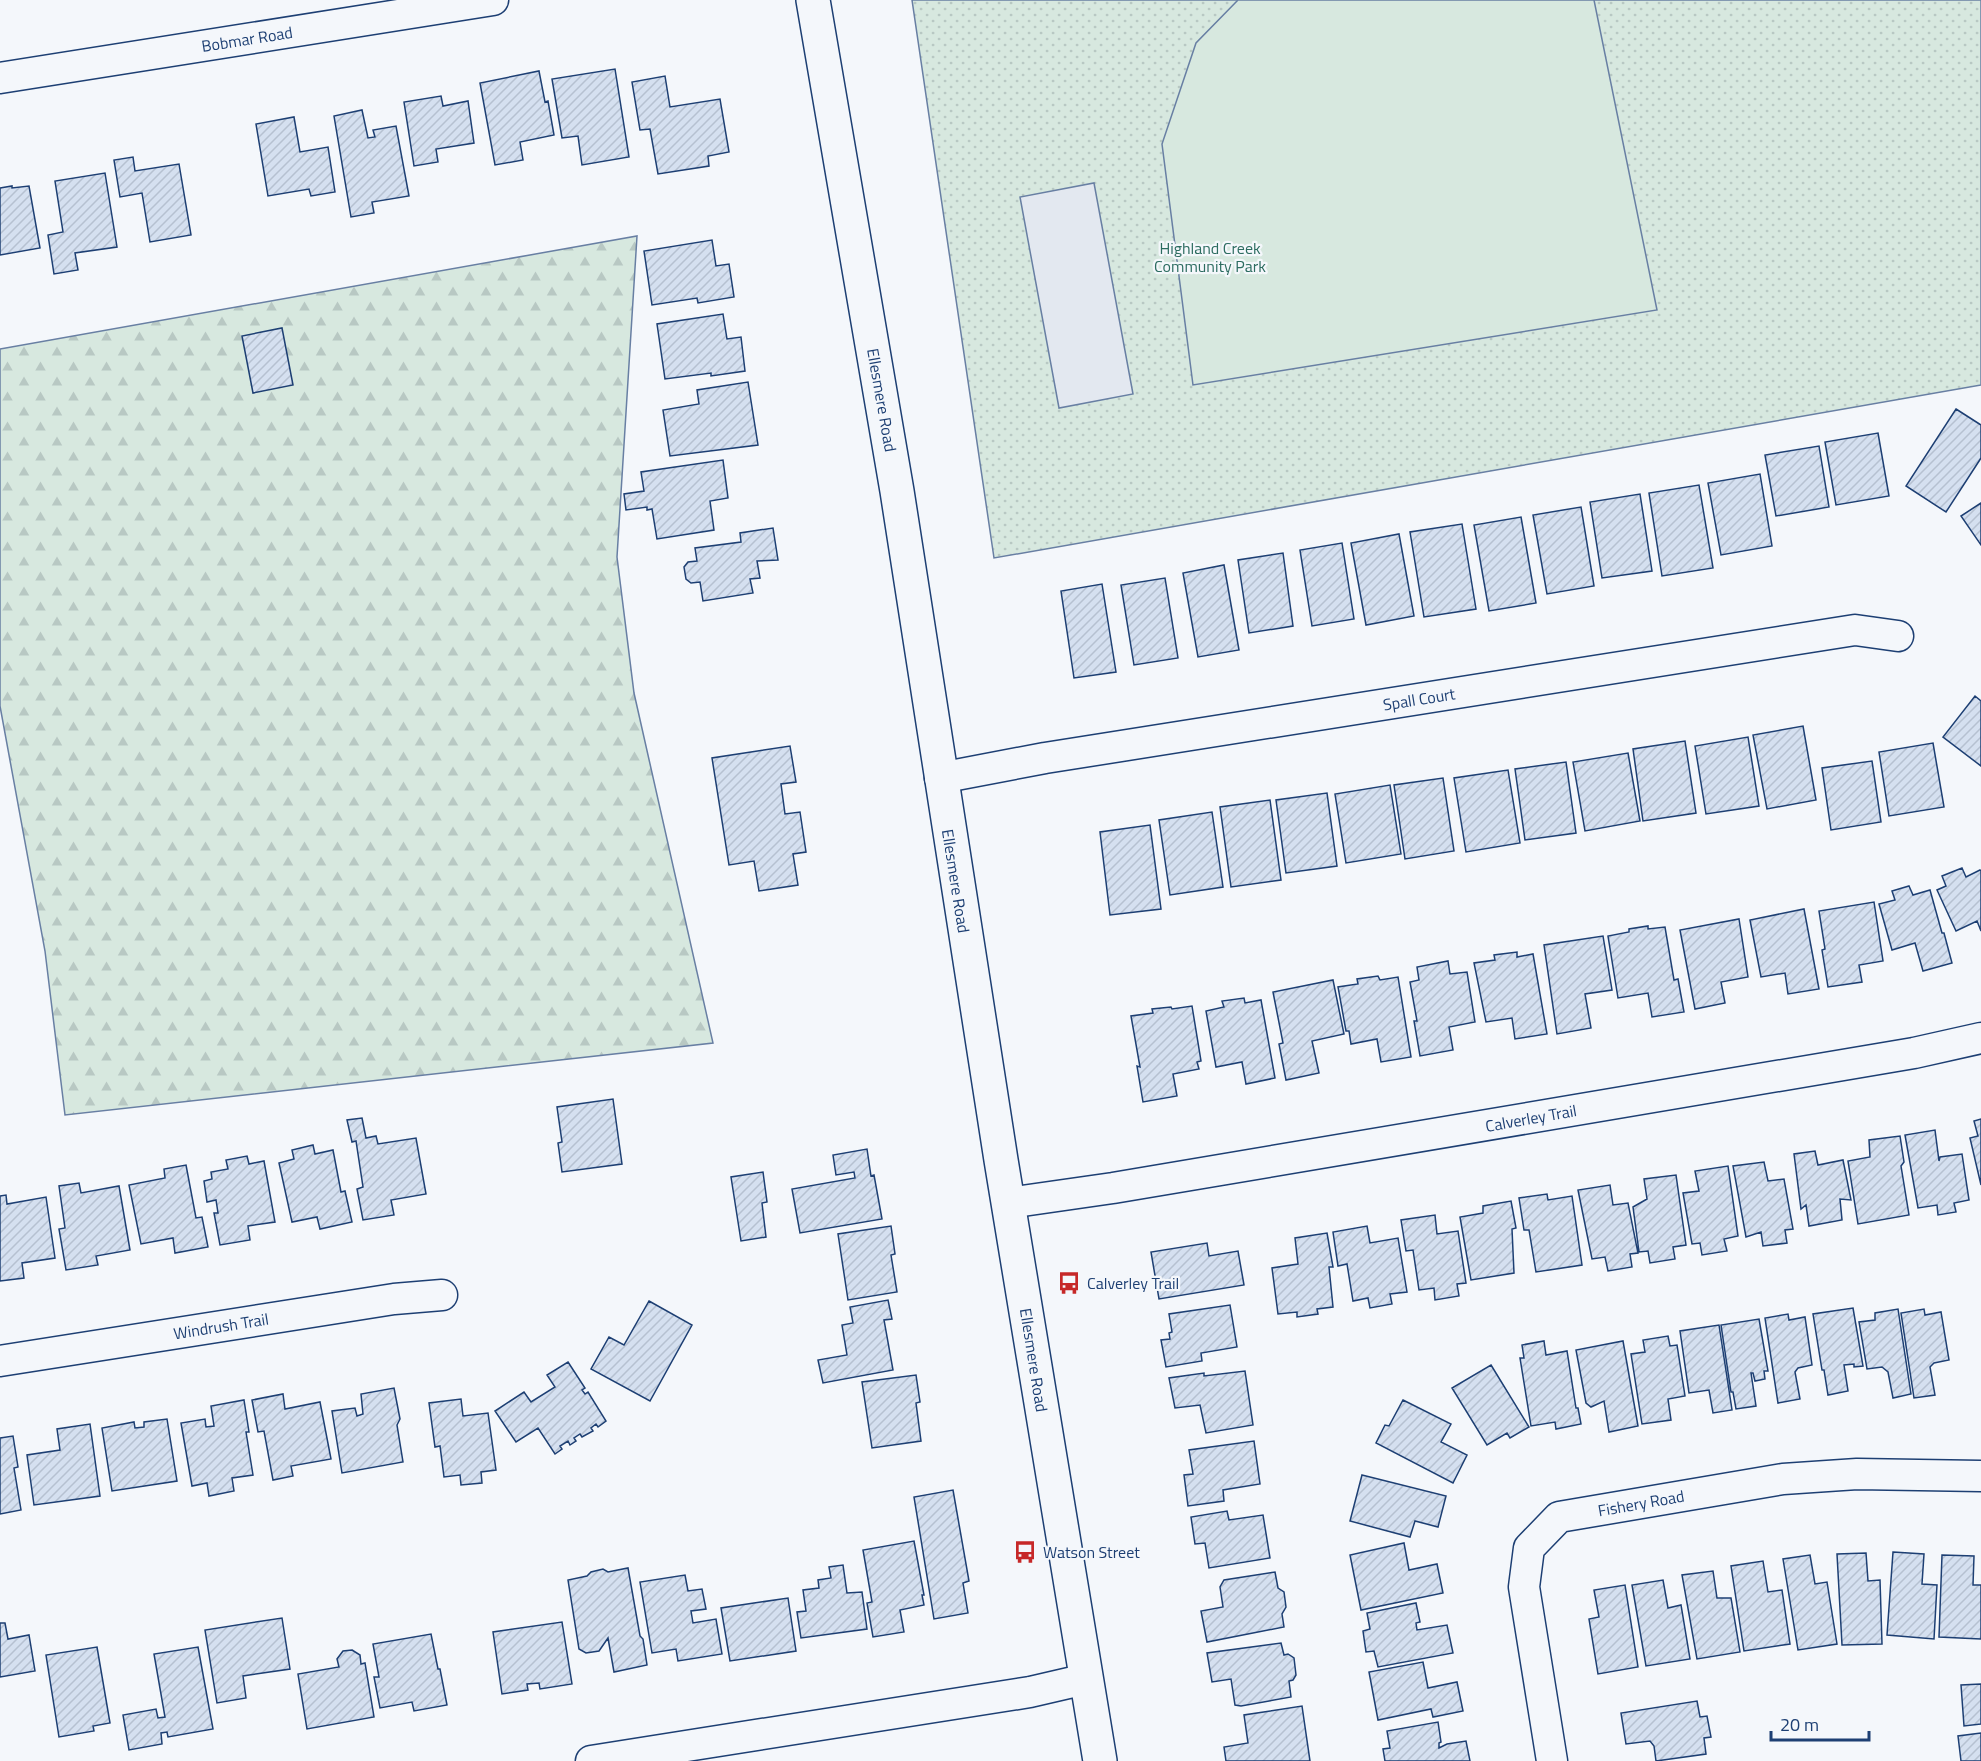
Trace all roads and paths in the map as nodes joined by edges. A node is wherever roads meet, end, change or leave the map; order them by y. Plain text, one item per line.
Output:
1 (493, 0) edge
2 (813, 0) edge
3 (0, 78) edge
4 (1898, 636) dead end
5 (940, 778) junction
6 (1981, 1038) edge
7 (1008, 1203) junction
8 (442, 1295) dead end
9 (0, 1360) edge
10 (1981, 1476) edge
11 (1086, 1679) junction
12 (591, 1761) edge
13 (1100, 1761) edge
14 (1552, 1761) edge

1 - 3 street, Bobmar Road
2 - 5 main road, Ellesmere Road
4 - 5 street, Spall Court
5 - 7 main road, Ellesmere Road
6 - 7 street, Calverley Trail
7 - 11 main road, Ellesmere Road
8 - 9 street, Windrush Trail
10 - 14 street, Fishery Road
11 - 12 street
11 - 13 main road, Ellesmere Road

